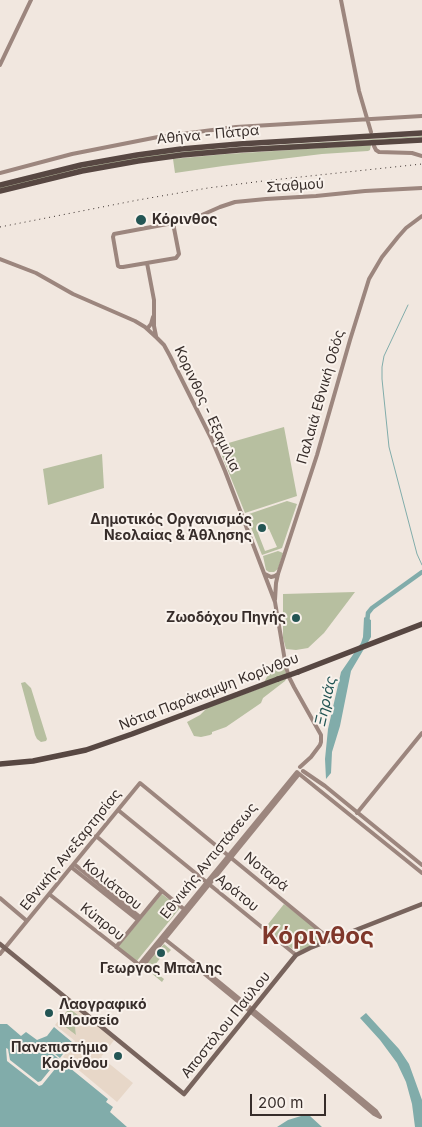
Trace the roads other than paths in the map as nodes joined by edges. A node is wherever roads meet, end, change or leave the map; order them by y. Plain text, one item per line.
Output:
1 (31, 0) edge
2 (341, 0) edge
3 (0, 65) edge
4 (422, 116) edge
5 (367, 120) junction
6 (371, 132) dead end
7 (422, 133) edge
8 (422, 140) edge
9 (374, 146) dead end
10 (422, 156) edge
11 (0, 173) edge
12 (0, 185) edge
13 (421, 188) edge
14 (0, 191) edge
15 (422, 216) edge
16 (173, 223) junction
17 (0, 259) edge
18 (147, 263) junction
19 (155, 312) junction
20 (146, 328) junction
21 (157, 338) junction
22 (264, 573) junction
23 (278, 574) junction
24 (275, 602) junction
25 (422, 624) edge
26 (422, 733) edge
27 (1, 764) edge
28 (301, 771) junction
29 (140, 782) joint
30 (118, 810) junction
31 (357, 813) junction
32 (354, 817) junction
33 (96, 836) junction
34 (230, 856) junction
35 (72, 865) junction
36 (422, 865) edge
37 (422, 873) edge
38 (208, 883) junction
39 (162, 891) junction
40 (49, 894) junction
41 (0, 898) edge
42 (422, 904) edge
43 (186, 910) junction
44 (139, 919) junction
45 (27, 921) junction
46 (163, 939) junction
47 (332, 939) junction
48 (0, 944) edge
49 (116, 947) junction
50 (5, 948) junction
51 (0, 954) edge
52 (296, 955) junction
53 (140, 966) joint
54 (251, 1011) junction

1 - 3 street
2 - 5 street
4 - 5 street
5 - 6 street
5 - 11 street
7 - 12 highway, Αθήνα - Πάτρα
8 - 14 highway, Αθήνα - Πάτρα
9 - 10 street
13 - 16 street, Σταθμού
15 - 23 street, Παλαιά Εθνική Οδός
16 - 18 street
16 - 18 street, Σταθμού
17 - 20 street, Κορινθος - Εξαμιλια
18 - 19 street
19 - 20 street
19 - 21 street
20 - 21 street, Κορινθος - Εξαμιλια
21 - 22 street, Κορινθος - Εξαμιλια
22 - 23 street
22 - 24 street, Κορινθος - Εξαμιλια
23 - 24 street, Παλαιά Εθνική Οδός
24 - 28 street, Εθνικής Αντιστάσεως
25 - 27 highway, Νότια Παράκαμψη Κορίνθου, bridge
26 - 31 street
28 - 31 street
28 - 32 street
28 - 34 street, Εθνικής Αντιστάσεως
29 - 30 street, Εθνικής Ανεξαρτησίας
29 - 34 street, Νοταρά
30 - 33 street, Εθνικής Ανεξαρτησίας
30 - 38 street, Αράτου
31 - 32 street
31 - 36 street
32 - 37 street
33 - 35 street, Εθνικής Ανεξαρτησίας
33 - 39 street
34 - 38 street, Εθνικής Αντιστάσεως
34 - 47 street, Νοταρά
35 - 40 street, Εθνικής Ανεξαρτησίας
35 - 44 street, Κολιάτσου
38 - 43 street, Εθνικής Αντιστάσεως
38 - 52 street, Αράτου
39 - 43 street
39 - 44 street
40 - 45 street, Εθνικής Ανεξαρτησίας
40 - 49 street, Κύπρου
41 - 45 street
42 - 47 main road, Αποστόλου Παύλου
43 - 46 street, Εθνικής Αντιστάσεως
44 - 49 street
45 - 50 street, Εθνικής Ανεξαρτησίας
46 - 53 street, Εθνικής Αντιστάσεως
46 - 54 street
47 - 52 main road, Αποστόλου Παύλου
48 - 50 main road
49 - 53 street, Κύπρου
50 - 51 street, Εθνικής Ανεξαρτησίας
50 - 54 main road, Αποστόλου Παύλου
52 - 54 main road, Αποστόλου Παύλου
54 - 54 street

